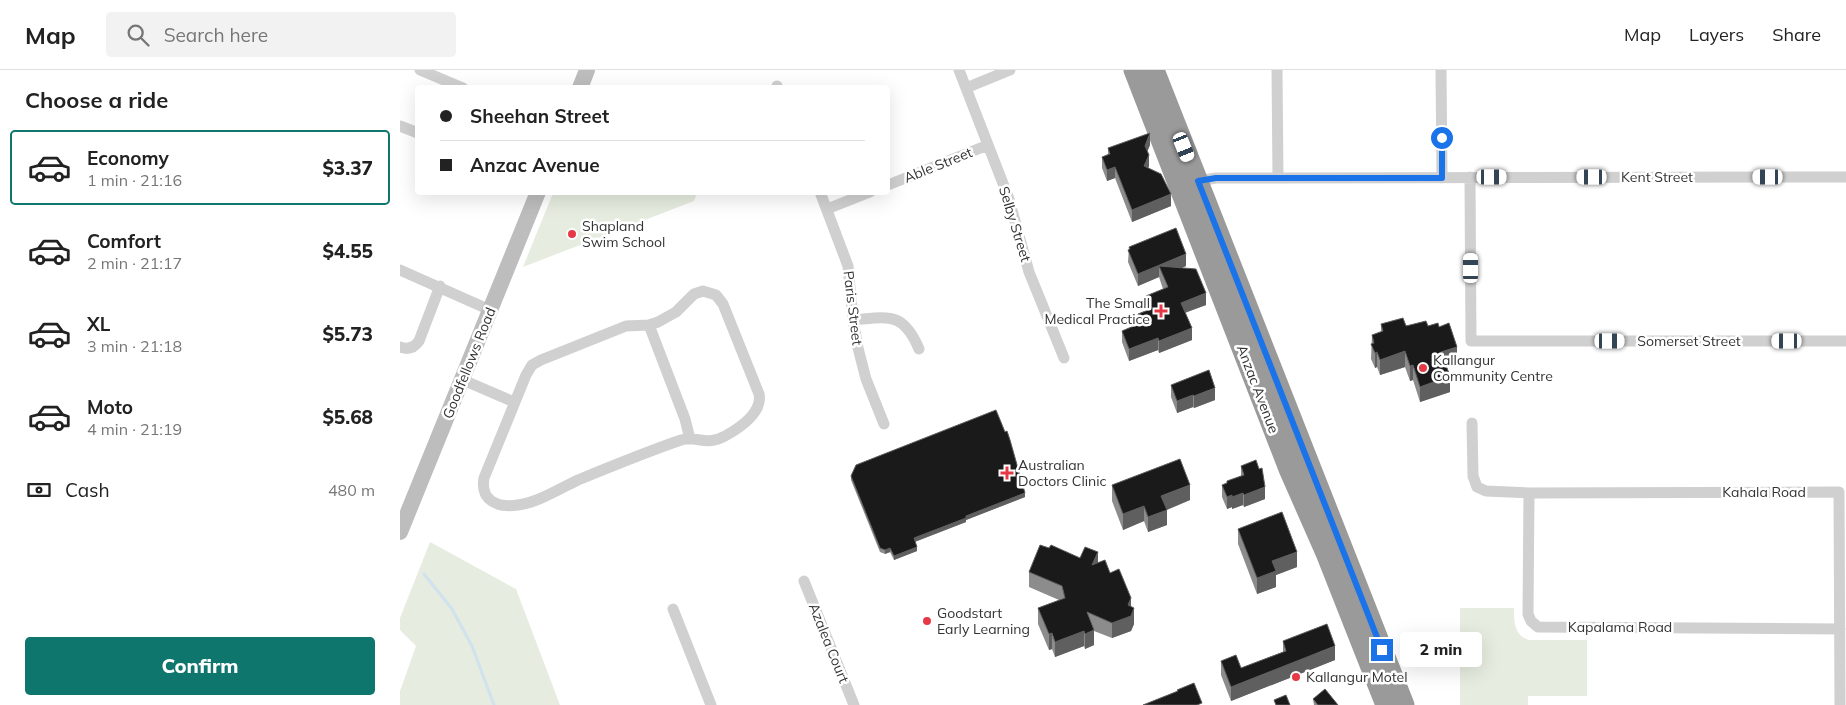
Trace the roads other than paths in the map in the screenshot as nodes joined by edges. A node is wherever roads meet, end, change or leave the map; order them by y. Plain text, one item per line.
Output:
1 (420, 70) edge
2 (587, 70) edge
3 (959, 70) edge
4 (1010, 70) edge
5 (1134, 70) edge
6 (1154, 70) edge
7 (1278, 70) edge
8 (1441, 70) edge
9 (456, 85) edge
10 (581, 85) edge
11 (966, 88) junction
12 (400, 126) edge
13 (415, 132) edge
14 (988, 145) junction
15 (1470, 177) junction
16 (1846, 177) edge
17 (1278, 178) junction
18 (1442, 178) junction
19 (1198, 181) junction
20 (890, 184) edge
21 (537, 195) edge
22 (821, 195) edge
23 (863, 195) edge
24 (827, 210) junction
25 (400, 270) edge
26 (440, 286) junction
27 (490, 310) junction
28 (853, 320) junction
29 (649, 325) junction
30 (1846, 341) edge
31 (400, 347) edge
32 (919, 349) dead end
33 (1064, 358) dead end
34 (463, 380) junction
35 (514, 402) junction
36 (1472, 423) dead end
37 (884, 424) dead end
38 (690, 439) junction
39 (1530, 493) junction
40 (400, 532) edge
41 (804, 581) dead end
42 (673, 609) dead end
43 (1840, 629) junction
44 (1843, 667) edge
45 (711, 705) edge
46 (854, 705) edge
47 (1386, 705) edge
48 (1404, 705) edge
49 (1840, 705) edge

1 - 9 street
2 - 10 street
3 - 11 street, Selby Street
4 - 11 street
5 - 47 highway, Anzac Avenue
6 - 19 highway, Anzac Avenue
7 - 17 street
8 - 18 street
11 - 14 street, Selby Street
12 - 13 street
14 - 20 street, Able Street
14 - 33 street, Selby Street
15 - 16 street, Kent Street
15 - 18 street, Kent Street
15 - 30 street, Somerset Street
17 - 18 street, Kent Street
17 - 19 street, Kent Street
19 - 48 highway, Anzac Avenue
21 - 27 street, Goodfellows Road
22 - 24 street, Paris Street
23 - 24 street
24 - 28 street, Paris Street
25 - 26 street
26 - 27 street
26 - 31 street
27 - 34 street, Goodfellows Road
28 - 32 street
28 - 37 street, Paris Street
29 - 35 street
29 - 38 street
29 - 38 street
34 - 35 street
34 - 40 street, Goodfellows Road
35 - 38 street
36 - 39 street, Kahala Road
39 - 43 street, Kapalama Road
39 - 43 street, Kahala Road
41 - 46 street, Azalea Court
42 - 45 street
43 - 44 street, Kahala Road
44 - 49 street, Kahala Road

